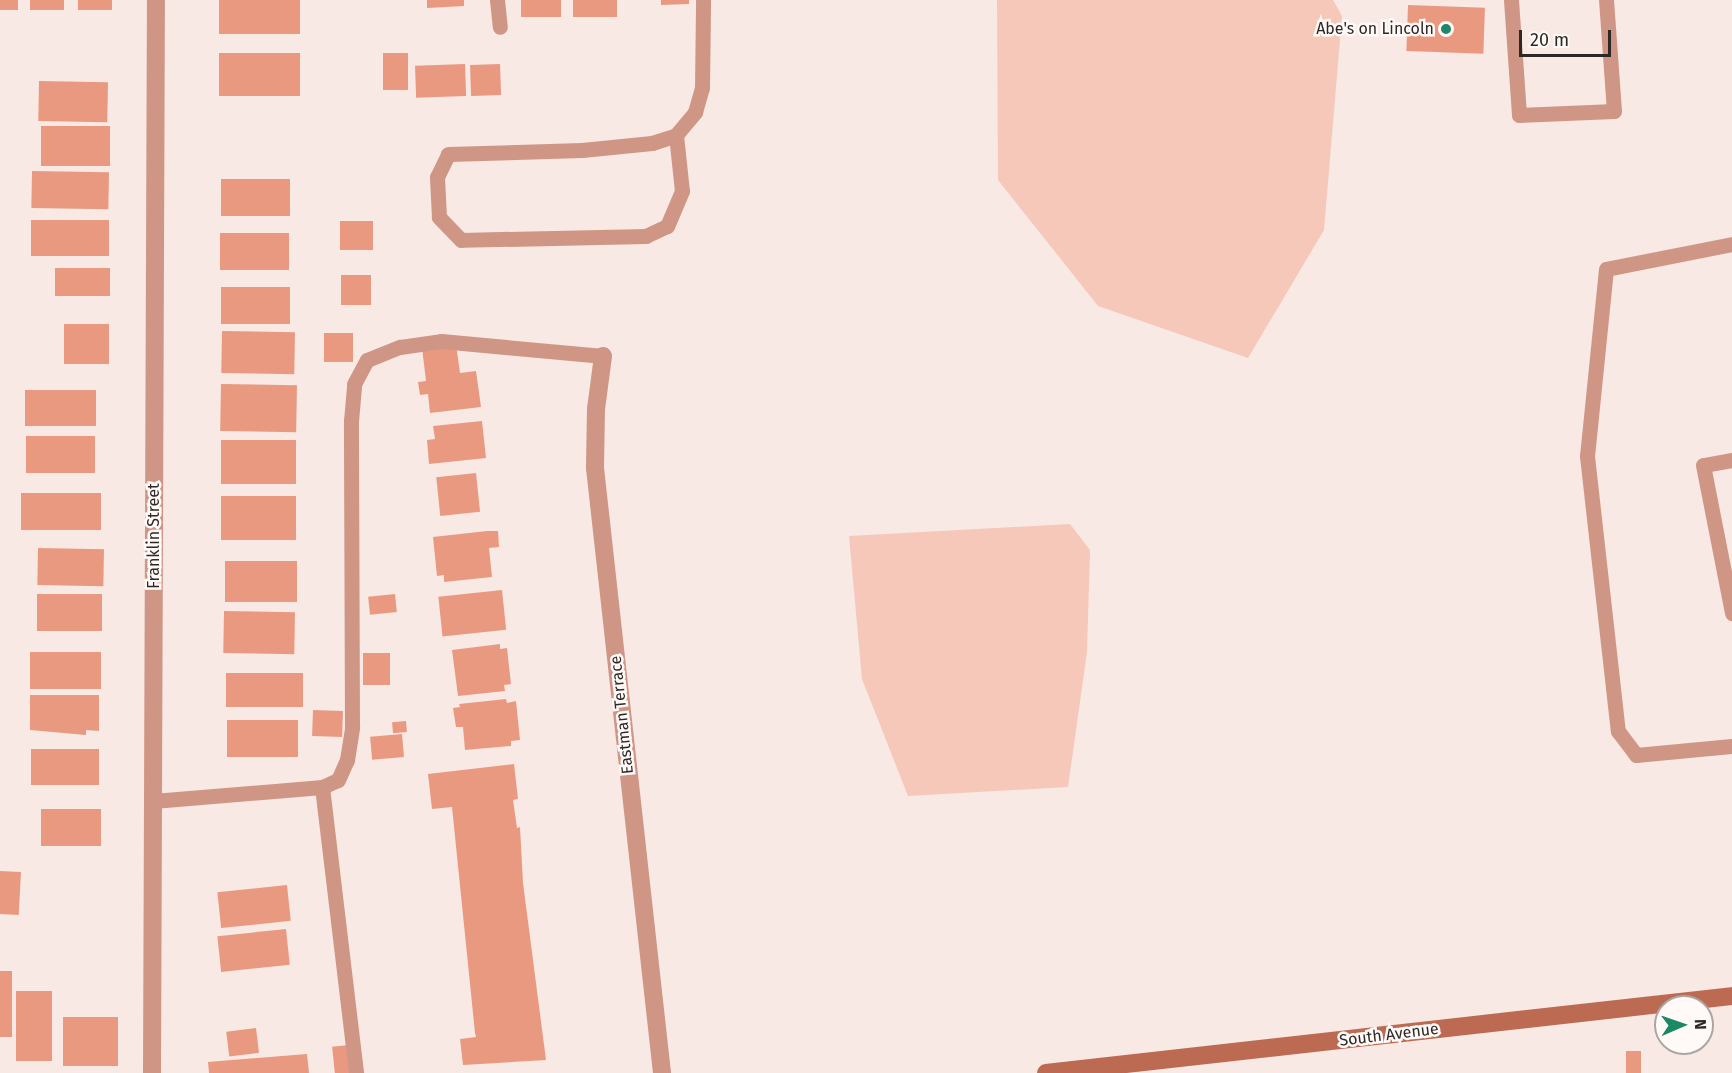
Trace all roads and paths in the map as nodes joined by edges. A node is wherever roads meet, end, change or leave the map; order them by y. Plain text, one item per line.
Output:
1 (156, 0) edge
2 (497, 0) edge
3 (703, 0) edge
4 (1511, 0) edge
5 (1606, 0) edge
6 (500, 27) dead end
7 (676, 135) junction
8 (1732, 244) edge
9 (603, 356) joint
10 (1732, 460) edge
11 (1732, 614) edge
12 (1732, 746) edge
13 (322, 787) junction
14 (153, 801) junction
15 (1732, 996) edge
16 (152, 1073) edge
17 (356, 1073) edge
18 (662, 1073) edge
19 (1046, 1073) edge

1 - 14 street, Franklin Street
2 - 6 lane
3 - 7 lane
4 - 5 lane
7 - 7 lane
8 - 12 lane
9 - 13 lane
9 - 18 street, Eastman Terrace
10 - 11 lane
13 - 14 lane
13 - 17 lane
14 - 16 street, Franklin Street
15 - 19 street, South Avenue

